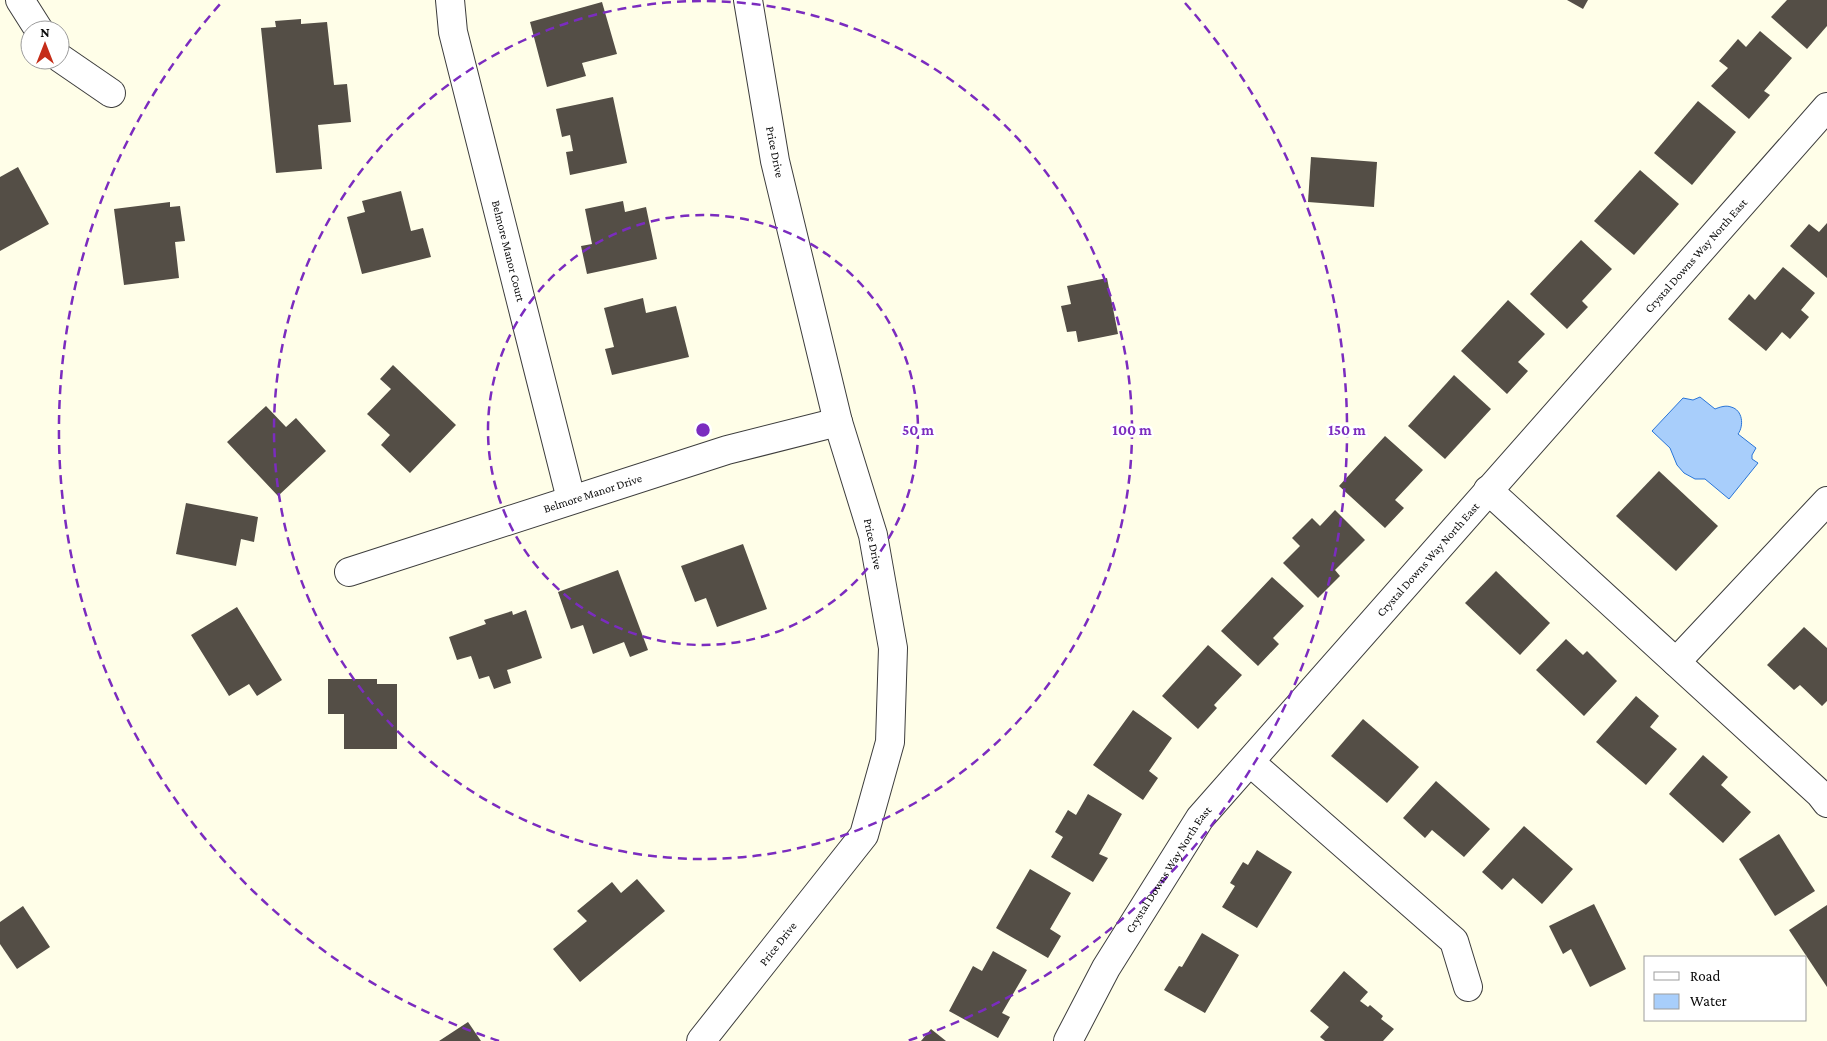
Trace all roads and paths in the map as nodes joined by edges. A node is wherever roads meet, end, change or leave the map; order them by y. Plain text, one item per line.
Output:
1 (20, 0) edge
2 (450, 0) edge
3 (748, 0) edge
4 (33, 20) edge
5 (70, 65) edge
6 (111, 93) dead end
7 (1827, 107) edge
8 (838, 422) junction
9 (1488, 490) junction
10 (571, 499) junction
11 (1827, 501) edge
12 (349, 572) dead end
13 (1676, 662) junction
14 (1250, 762) junction
15 (1827, 803) edge
16 (1468, 987) dead end
17 (701, 1041) edge
18 (1068, 1041) edge

1 - 4 street
2 - 10 street, Belmore Manor Court
3 - 8 street, Price Drive
5 - 6 street
7 - 9 street, Crystal Downs Way North East
8 - 10 street, Belmore Manor Drive
8 - 17 street, Price Drive
9 - 13 street
9 - 14 street, Crystal Downs Way North East
10 - 12 street, Belmore Manor Drive
11 - 13 street
13 - 15 street
14 - 16 street
14 - 18 street, Crystal Downs Way North East

